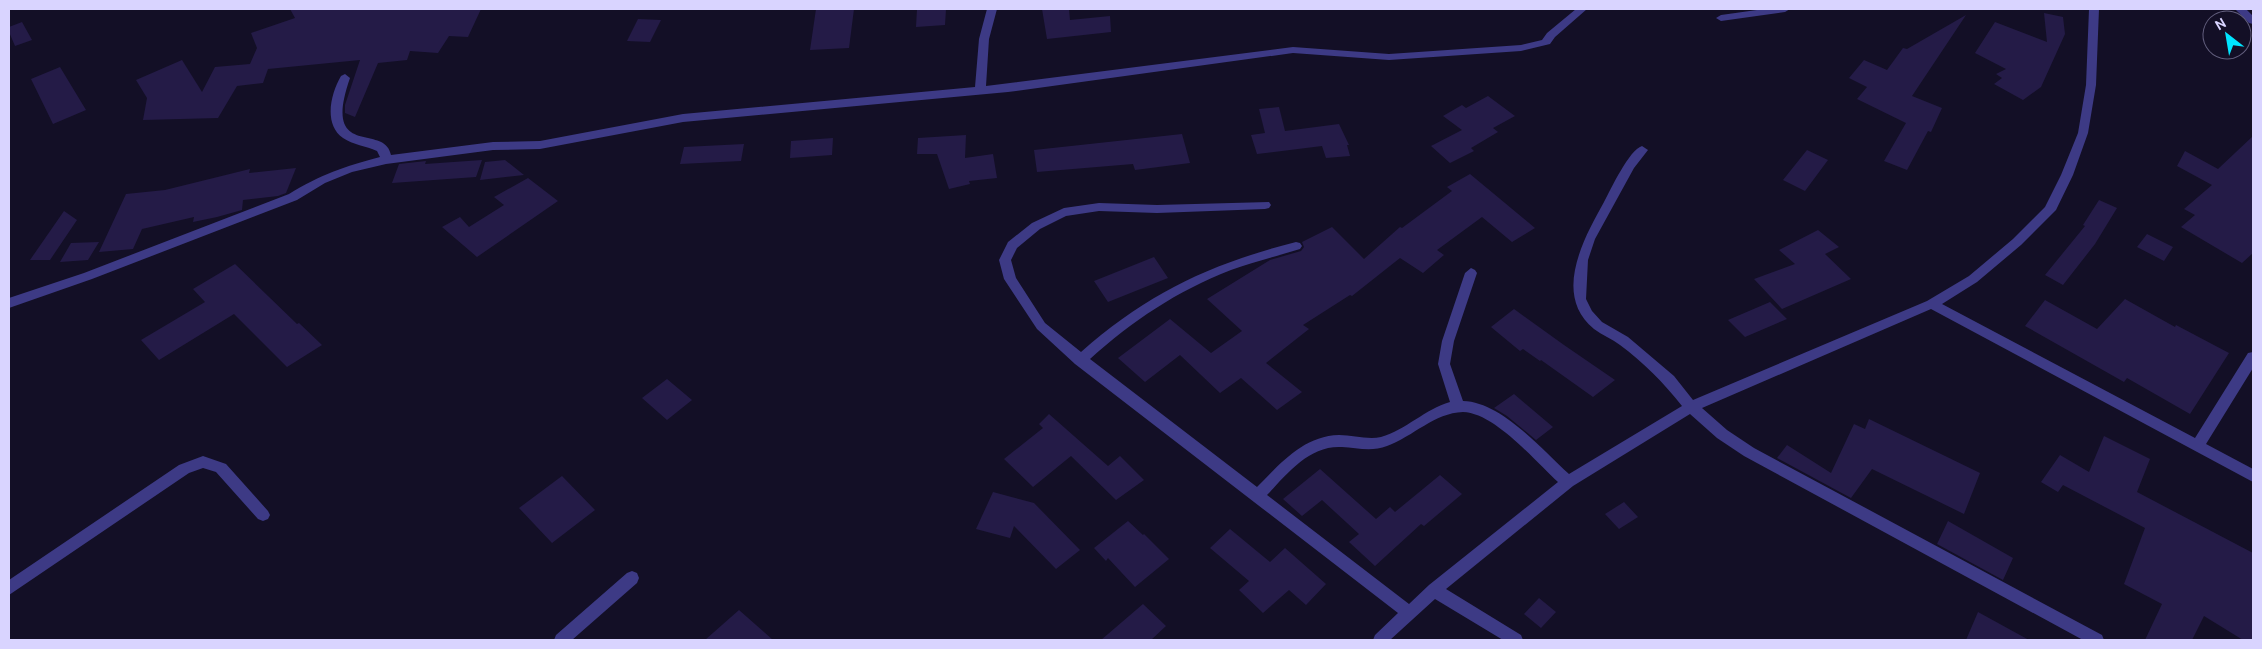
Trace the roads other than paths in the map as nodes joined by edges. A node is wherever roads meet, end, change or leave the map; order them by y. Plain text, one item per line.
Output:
1 (992, 9) edge
2 (1582, 9) edge
3 (1785, 9) edge
4 (2094, 9) edge
5 (2240, 9) edge
6 (1721, 18) dead end
7 (2253, 21) edge
8 (345, 78) dead end
9 (980, 91) junction
10 (1642, 150) dead end
11 (386, 160) junction
12 (1265, 205) dead end
13 (1296, 246) dead end
14 (1471, 272) dead end
15 (9, 303) edge
16 (1931, 304) junction
17 (2253, 357) edge
18 (1080, 360) junction
19 (1458, 406) junction
20 (1692, 407) junction
21 (2198, 445) junction
22 (2253, 476) edge
23 (1568, 482) junction
24 (1256, 497) junction
25 (263, 515) dead end
26 (632, 578) dead end
27 (9, 588) edge
28 (1434, 590) junction
29 (1409, 613) junction
30 (561, 640) edge
31 (1380, 640) edge
32 (1516, 640) edge
33 (2097, 640) edge

1 - 9 street
2 - 9 street
3 - 6 street
4 - 16 street
5 - 7 street
8 - 11 street
9 - 11 street
10 - 20 street
11 - 15 street
12 - 18 street
13 - 18 street
14 - 19 street
16 - 20 street
16 - 21 street
17 - 21 street
18 - 24 street
19 - 23 street
19 - 24 street
20 - 23 street
20 - 33 street
21 - 22 street
23 - 28 street
24 - 29 street
25 - 27 street
26 - 30 street
28 - 29 street
28 - 32 street
29 - 31 street

